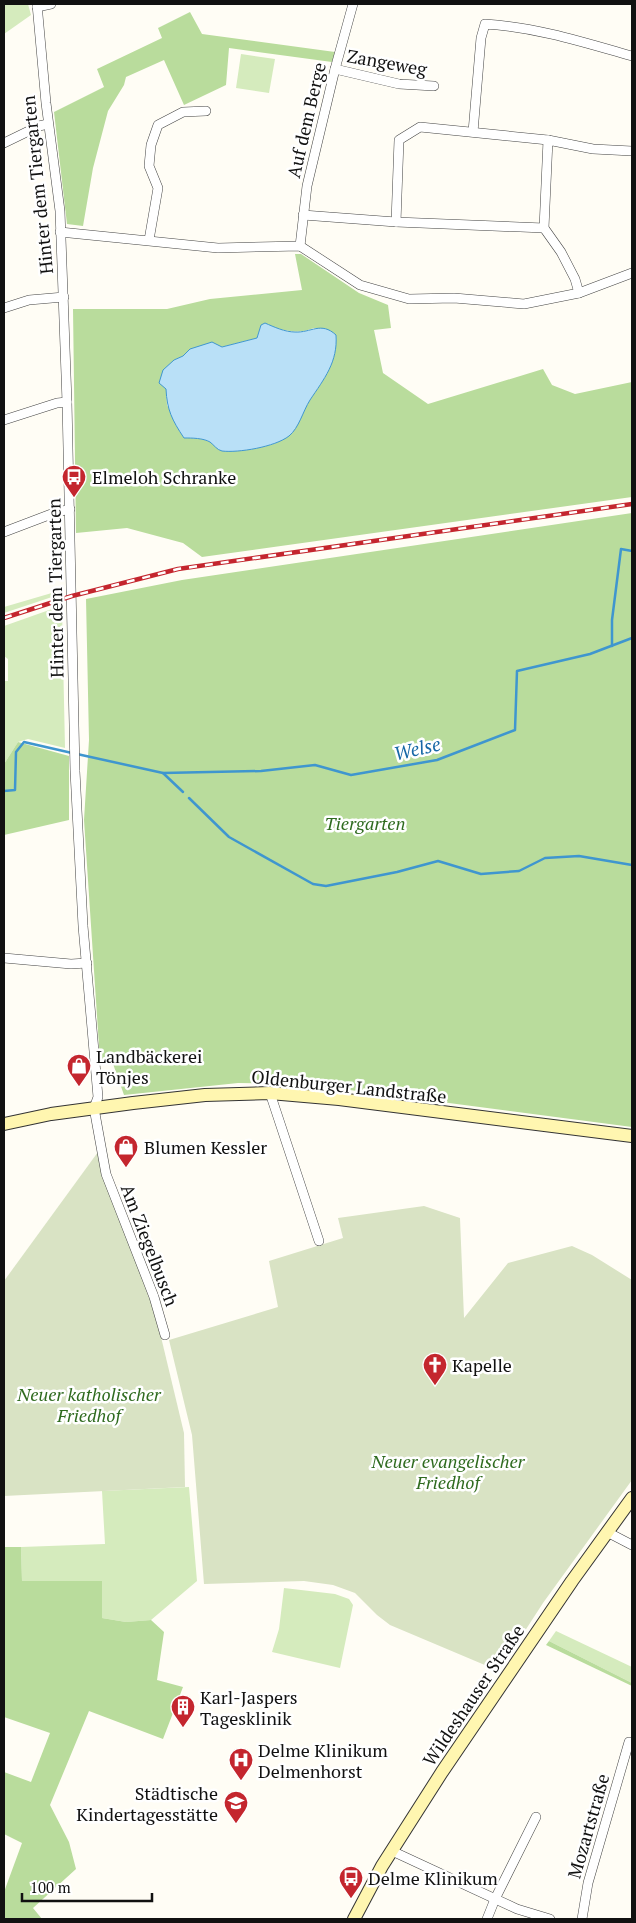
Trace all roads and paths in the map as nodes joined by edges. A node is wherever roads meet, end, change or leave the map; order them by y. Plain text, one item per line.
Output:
1 (51, 4) edge
2 (353, 4) edge
3 (37, 5) edge
4 (632, 56) edge
5 (335, 69) junction
6 (434, 86) dead end
7 (206, 111) dead end
8 (48, 124) junction
9 (473, 132) junction
10 (548, 140) junction
11 (4, 144) edge
12 (632, 151) edge
13 (304, 215) junction
14 (396, 222) junction
15 (544, 228) junction
16 (60, 232) junction
17 (149, 240) junction
18 (300, 246) junction
19 (632, 273) edge
20 (580, 293) junction
21 (64, 297) junction
22 (4, 308) edge
23 (67, 402) junction
24 (4, 420) edge
25 (70, 509) junction
26 (4, 532) edge
27 (4, 958) edge
28 (86, 963) junction
29 (270, 1093) junction
30 (94, 1108) junction
31 (4, 1124) edge
32 (632, 1136) edge
33 (319, 1241) dead end
34 (165, 1335) dead end
35 (632, 1498) edge
36 (607, 1532) junction
37 (632, 1544) edge
38 (629, 1742) dead end
39 (536, 1817) dead end
40 (392, 1851) junction
41 (495, 1899) junction
42 (354, 1919) edge
43 (487, 1919) edge
44 (550, 1919) edge
45 (582, 1919) edge

1 - 3 street
2 - 5 street, Auf dem Berge
3 - 8 street, Hinter dem Tiergarten
4 - 9 street
5 - 6 street, Zangeweg
5 - 13 street, Auf dem Berge
7 - 17 street
8 - 11 street
8 - 16 street, Hinter dem Tiergarten
9 - 10 street
9 - 14 street
10 - 12 street
10 - 15 street
13 - 14 street
13 - 18 street, Auf dem Berge
14 - 15 street
15 - 20 street
16 - 17 street
16 - 21 street, Hinter dem Tiergarten
17 - 18 street
18 - 20 street
19 - 20 street
21 - 22 street
21 - 23 street, Hinter dem Tiergarten
23 - 24 street
23 - 25 street, Hinter dem Tiergarten
25 - 26 street
25 - 28 street, Hinter dem Tiergarten
27 - 28 street
28 - 30 street, Hinter dem Tiergarten
29 - 30 main road, Oldenburger Landstraße
29 - 32 main road, Oldenburger Landstraße
29 - 33 street
30 - 31 main road, Oldenburger Landstraße
30 - 34 street, Am Ziegelbusch
35 - 36 main road, Wildeshauser Straße
36 - 37 street
36 - 40 main road, Wildeshauser Straße
38 - 45 street, Mozartstraße
39 - 41 street
40 - 41 street
40 - 42 main road, Wildeshauser Straße
41 - 43 street
41 - 44 street

